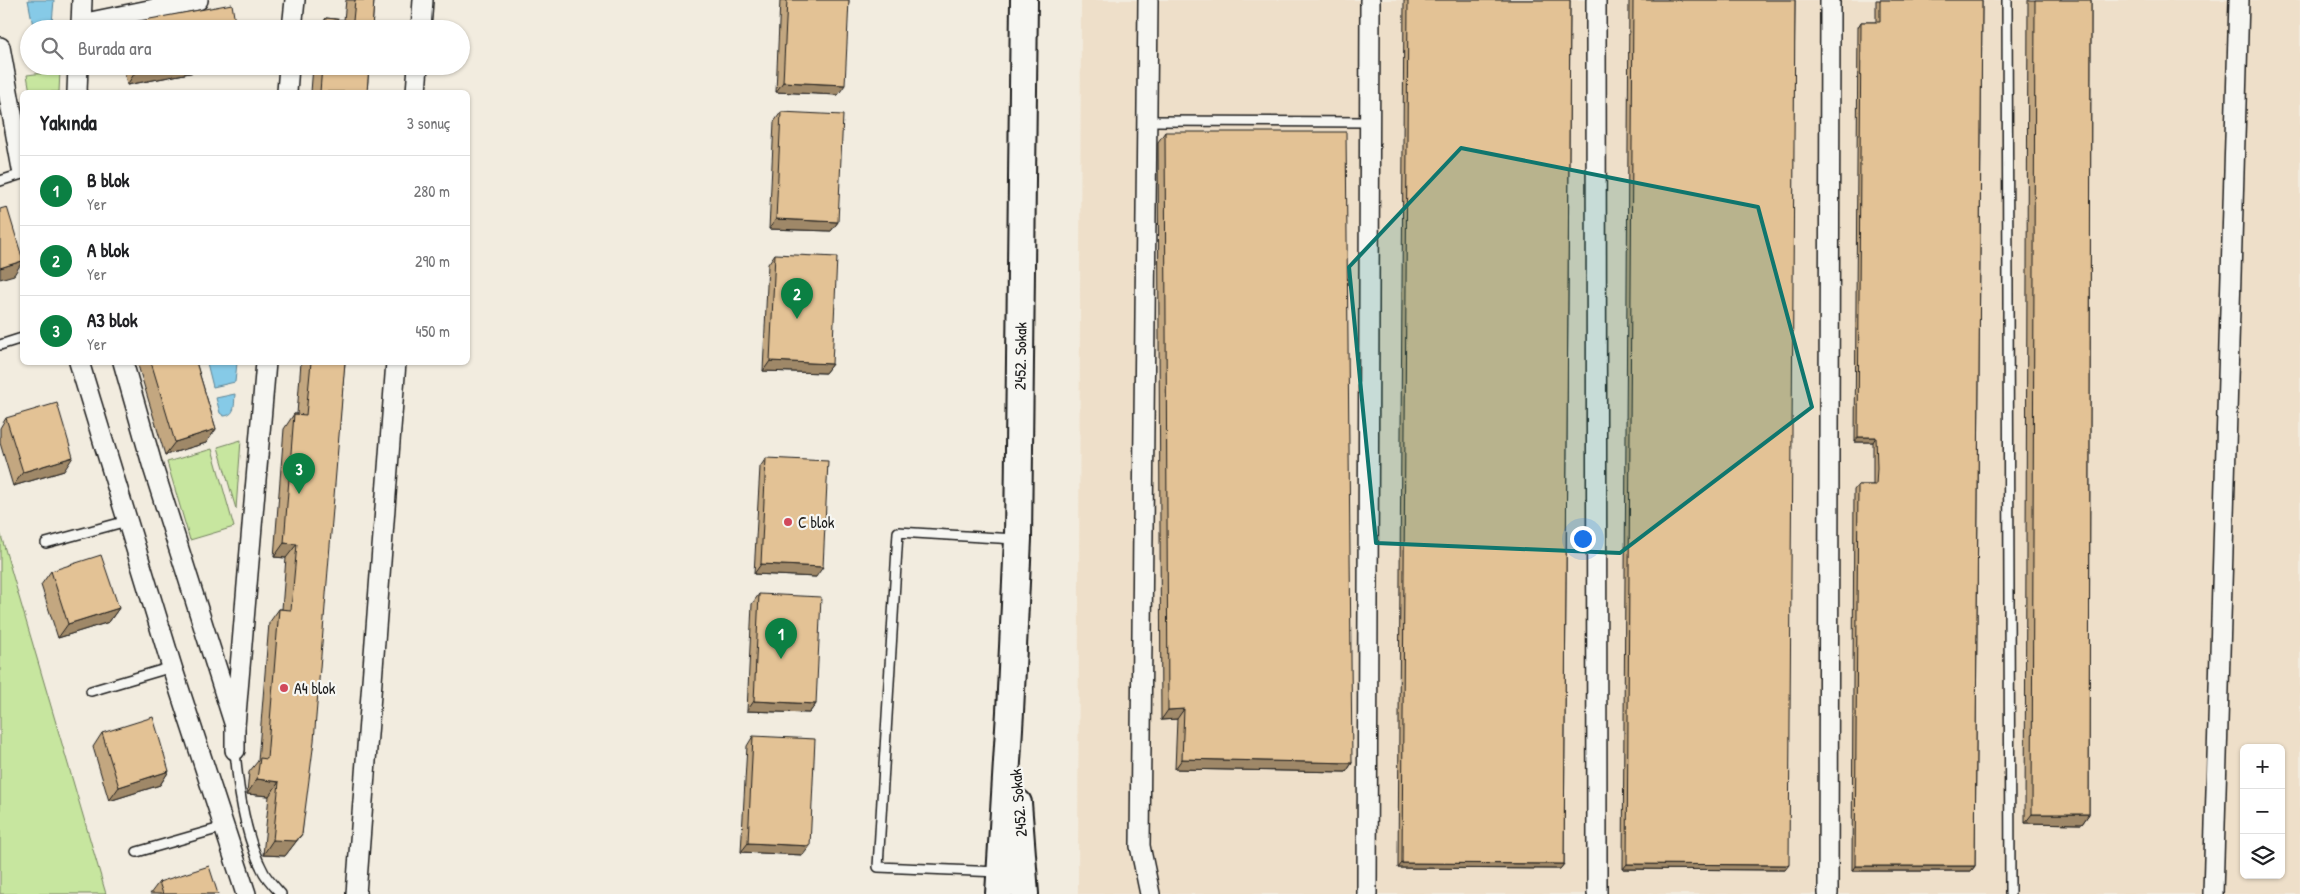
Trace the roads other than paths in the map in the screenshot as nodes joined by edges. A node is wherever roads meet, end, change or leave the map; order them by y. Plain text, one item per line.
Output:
1 (82, 0) edge
2 (198, 0) edge
3 (295, 0) edge
4 (423, 0) edge
5 (1024, 0) edge
6 (1148, 0) edge
7 (1370, 0) edge
8 (1596, 0) edge
9 (1830, 0) edge
10 (2007, 0) edge
11 (2239, 0) edge
12 (81, 20) edge
13 (108, 20) edge
14 (293, 20) edge
15 (422, 20) edge
16 (0, 48) edge
17 (78, 75) edge
18 (288, 75) edge
19 (417, 75) edge
20 (77, 90) edge
21 (287, 90) edge
22 (416, 90) edge
23 (1147, 121) junction
24 (1369, 122) junction
25 (20, 158) edge
26 (20, 175) edge
27 (0, 181) edge
28 (20, 339) edge
29 (0, 345) edge
30 (81, 365) edge
31 (124, 365) edge
32 (266, 365) edge
33 (396, 365) edge
34 (127, 521) junction
35 (1018, 539) junction
36 (46, 543) dead end
37 (172, 666) junction
38 (91, 691) dead end
39 (1010, 712) junction
40 (235, 726) junction
41 (235, 750) joint
42 (224, 827) junction
43 (138, 852) dead end
44 (999, 883) edge
45 (246, 894) edge
46 (281, 894) edge
47 (356, 894) edge
48 (1025, 894) edge
49 (1150, 894) edge
50 (1367, 894) edge
51 (1597, 894) edge
52 (1828, 894) edge
53 (2010, 894) edge
54 (2213, 894) edge

1 - 12 street
2 - 13 street
3 - 14 street
4 - 15 street
5 - 35 main road, 2452. Sokak
6 - 23 street
7 - 24 street
8 - 51 street
9 - 52 street
10 - 53 lane
11 - 54 street
16 - 25 street
17 - 20 street
18 - 21 street
19 - 22 street
23 - 24 lane
23 - 49 street
24 - 50 street
26 - 27 lane
28 - 29 lane
30 - 34 street
31 - 40 street
32 - 40 street
33 - 47 street
34 - 36 lane
34 - 37 street
35 - 39 main road, 2452. Sokak
35 - 44 lane
37 - 38 lane
37 - 42 street
39 - 44 main road, 2452. Sokak
39 - 48 main road, 2452. Sokak
40 - 41 street
41 - 46 lane
42 - 43 lane
42 - 45 street

